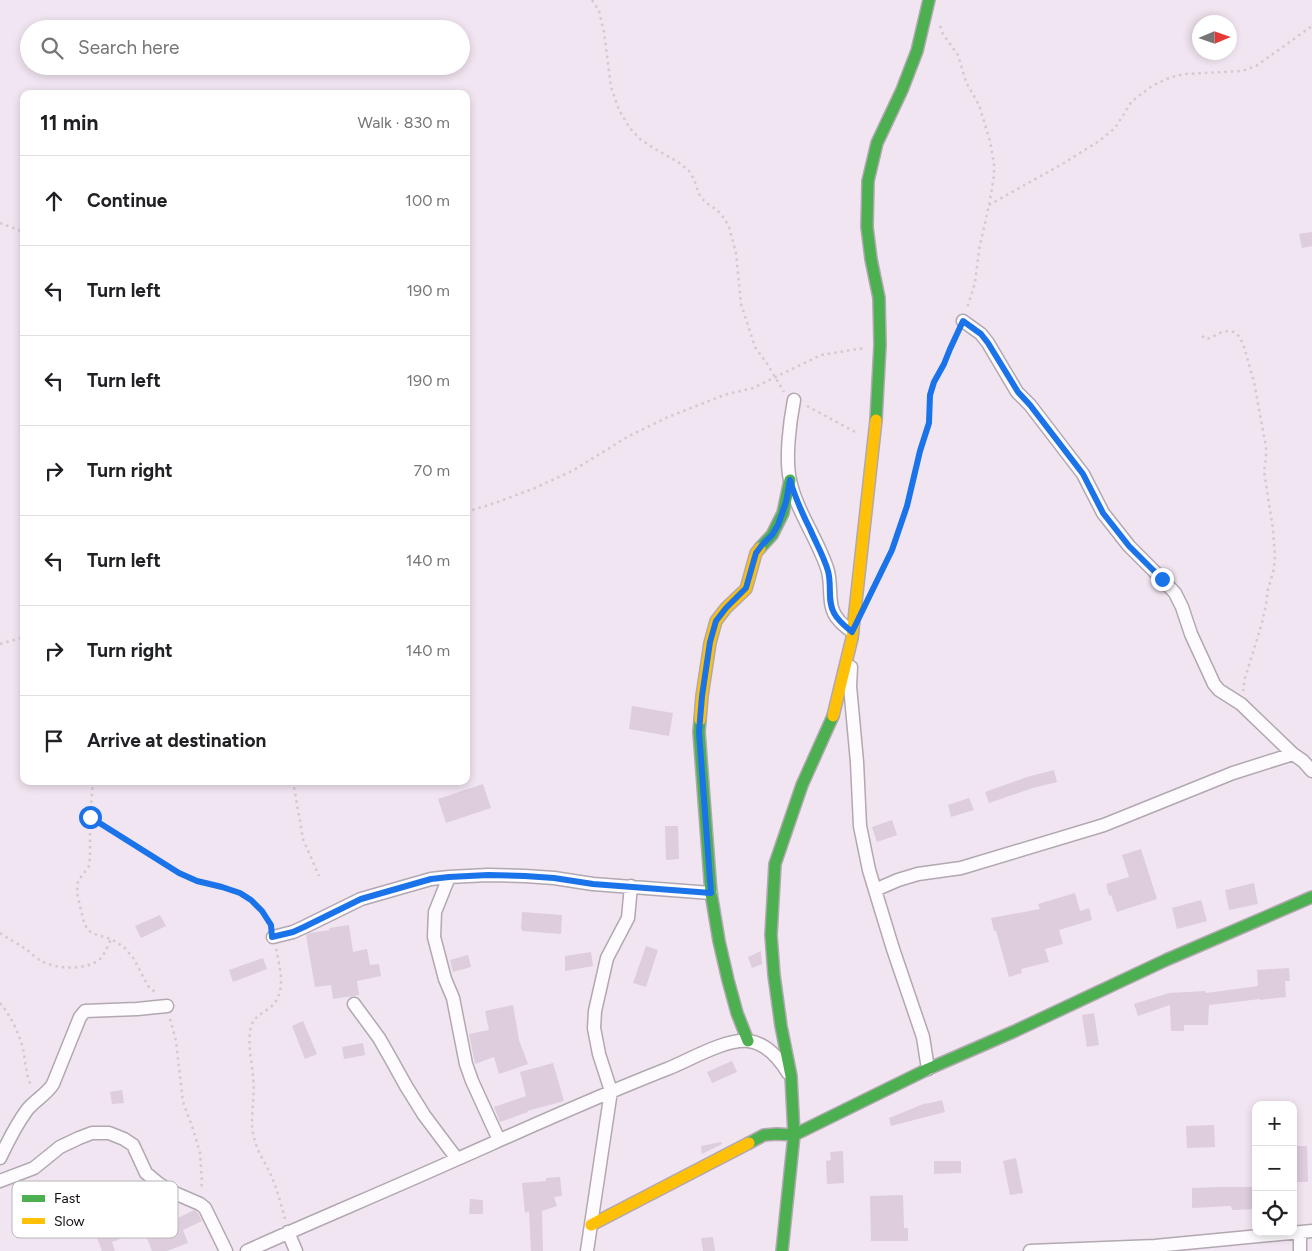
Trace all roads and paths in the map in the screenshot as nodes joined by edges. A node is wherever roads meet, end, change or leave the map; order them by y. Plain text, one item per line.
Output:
1 (592, 0) edge
2 (929, 0) edge
3 (939, 18) dead end
4 (1312, 26) edge
5 (989, 206) junction
6 (0, 223) edge
7 (20, 230) edge
8 (963, 321) junction
9 (1202, 336) dead end
10 (880, 345) junction
11 (775, 378) junction
12 (794, 400) junction
13 (874, 442) junction
14 (790, 480) junction
15 (470, 511) edge
16 (872, 591) dead end
17 (852, 635) junction
18 (20, 638) edge
19 (0, 644) edge
20 (1242, 704) junction
21 (1293, 754) junction
22 (1312, 771) edge
23 (93, 785) edge
24 (294, 785) edge
25 (90, 817) junction
26 (319, 876) dead end
27 (449, 877) junction
28 (630, 886) junction
29 (875, 890) junction
30 (711, 893) junction
31 (1312, 897) edge
32 (0, 933) edge
33 (272, 937) junction
34 (111, 939) junction
35 (0, 1004) edge
36 (354, 1004) dead end
37 (167, 1006) junction
38 (748, 1041) junction
39 (928, 1069) junction
40 (790, 1076) junction
41 (611, 1090) junction
42 (41, 1096) junction
43 (794, 1135) junction
44 (498, 1140) junction
45 (0, 1158) edge
46 (457, 1159) junction
47 (0, 1181) edge
48 (156, 1181) edge
49 (178, 1194) edge
50 (200, 1204) junction
51 (592, 1225) junction
52 (288, 1232) junction
53 (1306, 1232) edge
54 (226, 1251) edge
55 (247, 1251) edge
56 (296, 1251) edge
57 (587, 1251) edge
58 (782, 1251) edge
59 (1030, 1251) edge
60 (1300, 1251) edge

1 - 11 path
2 - 10 street
3 - 5 path
4 - 5 path
5 - 8 path
6 - 7 path
8 - 16 path
8 - 20 street
9 - 20 path
10 - 11 path
10 - 13 street
11 - 12 path
11 - 15 path
12 - 13 path
12 - 14 street
13 - 17 street
14 - 17 street
14 - 30 street
17 - 29 street
17 - 40 street
18 - 19 path
20 - 21 street
21 - 22 street
21 - 29 street
23 - 25 path
24 - 26 path
25 - 33 path
25 - 34 path
27 - 28 street
27 - 33 street
27 - 44 street
28 - 30 street
28 - 41 street
29 - 39 street
30 - 38 street
31 - 39 street
32 - 34 path
33 - 52 path
34 - 37 path
35 - 42 path
36 - 46 street
37 - 42 street
37 - 50 path
38 - 40 street
38 - 41 street
39 - 43 street
40 - 43 street
41 - 44 street
41 - 51 street
42 - 45 street
43 - 51 street
43 - 58 street
44 - 46 street
46 - 52 street
47 - 48 street
49 - 50 street
50 - 54 street
51 - 57 street
52 - 55 street
52 - 56 street
53 - 59 street
53 - 60 street

